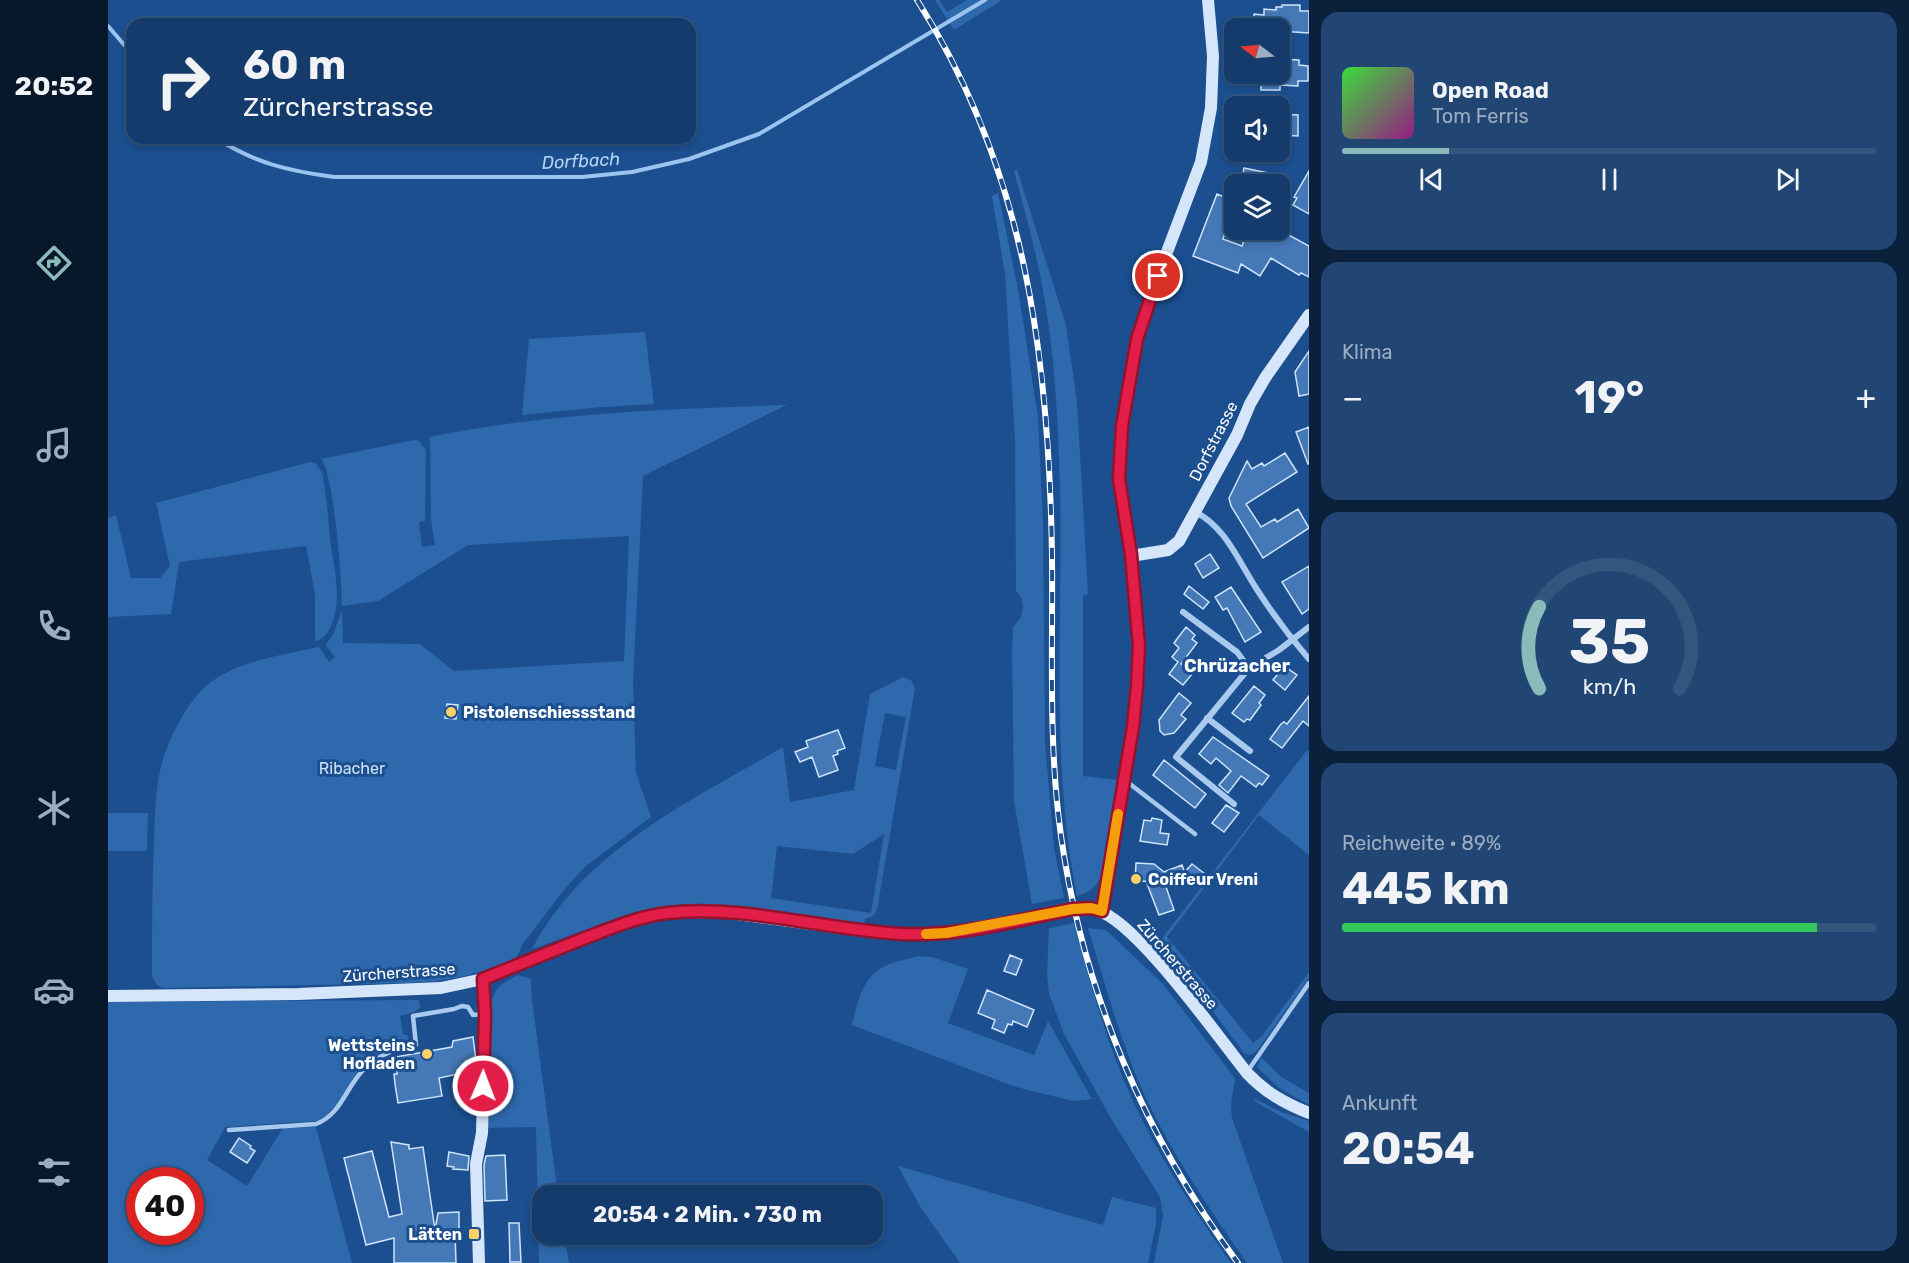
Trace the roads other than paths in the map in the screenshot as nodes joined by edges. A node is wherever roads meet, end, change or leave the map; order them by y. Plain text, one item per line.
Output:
1 (1208, 0) edge
2 (1309, 315) edge
3 (1195, 512) junction
4 (1131, 555) junction
5 (1183, 612) dead end
6 (1309, 627) edge
7 (1292, 640) junction
8 (1309, 659) edge
9 (1249, 668) junction
10 (1207, 718) junction
11 (1250, 751) dead end
12 (1124, 779) junction
13 (1234, 804) dead end
14 (1195, 834) dead end
15 (1096, 910) junction
16 (483, 979) junction
17 (1309, 983) edge
18 (108, 996) edge
19 (485, 1014) junction
20 (1247, 1073) junction
21 (1309, 1113) edge
22 (229, 1130) dead end
23 (479, 1263) edge

1 - 4 main road
2 - 3 main road, Dorfstrasse
3 - 4 main road, Dorfstrasse
3 - 7 street
4 - 12 main road
5 - 9 street
6 - 7 street
7 - 8 street
7 - 9 street
9 - 10 street
10 - 11 street
10 - 13 street
12 - 14 lane
12 - 15 main road
15 - 16 main road, Zürcherstrasse, bridge
15 - 20 main road, Zürcherstrasse
16 - 18 main road, Zürcherstrasse
16 - 19 main road
17 - 20 lane
19 - 22 lane
19 - 23 main road
20 - 21 main road, Zürcherstrasse

